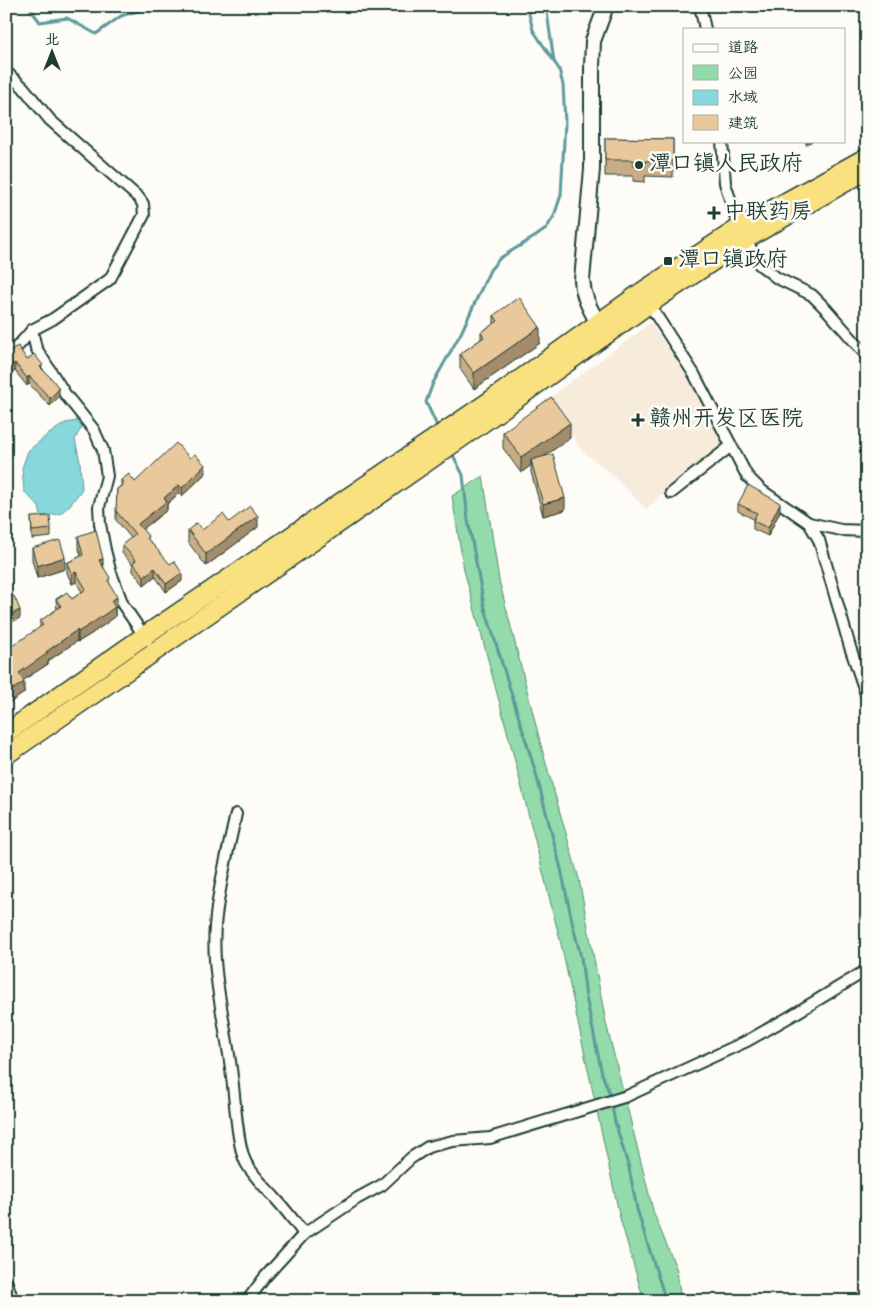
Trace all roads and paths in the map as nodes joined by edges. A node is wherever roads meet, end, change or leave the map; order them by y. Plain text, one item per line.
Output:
1 (606, 6) edge
2 (700, 6) edge
3 (706, 28) edge
4 (6, 72) edge
5 (722, 142) edge
6 (867, 157) edge
7 (867, 170) edge
8 (743, 234) junction
9 (649, 304) junction
10 (598, 323) junction
11 (32, 330) junction
12 (6, 354) edge
13 (867, 356) edge
14 (488, 411) junction
15 (731, 446) junction
16 (418, 459) junction
17 (671, 493) dead end
18 (809, 523) junction
19 (867, 531) edge
20 (144, 636) junction
21 (156, 650) junction
22 (867, 697) edge
23 (6, 733) edge
24 (6, 755) edge
25 (236, 814) dead end
26 (867, 970) edge
27 (304, 1234) junction
28 (6, 1280) edge
29 (13, 1301) edge
30 (247, 1301) edge

1 - 10 street
2 - 3 street
4 - 11 street
5 - 8 street
6 - 8 highway
7 - 8 highway
8 - 9 highway
8 - 10 highway
8 - 13 street
9 - 14 highway
9 - 15 street
10 - 14 highway
11 - 12 street
11 - 20 street
14 - 16 highway
15 - 17 street
15 - 18 street
16 - 20 highway
16 - 21 highway
18 - 19 street
18 - 22 street
20 - 21 street
20 - 23 highway
21 - 24 highway
25 - 27 street
26 - 27 street
27 - 30 street
28 - 29 street

